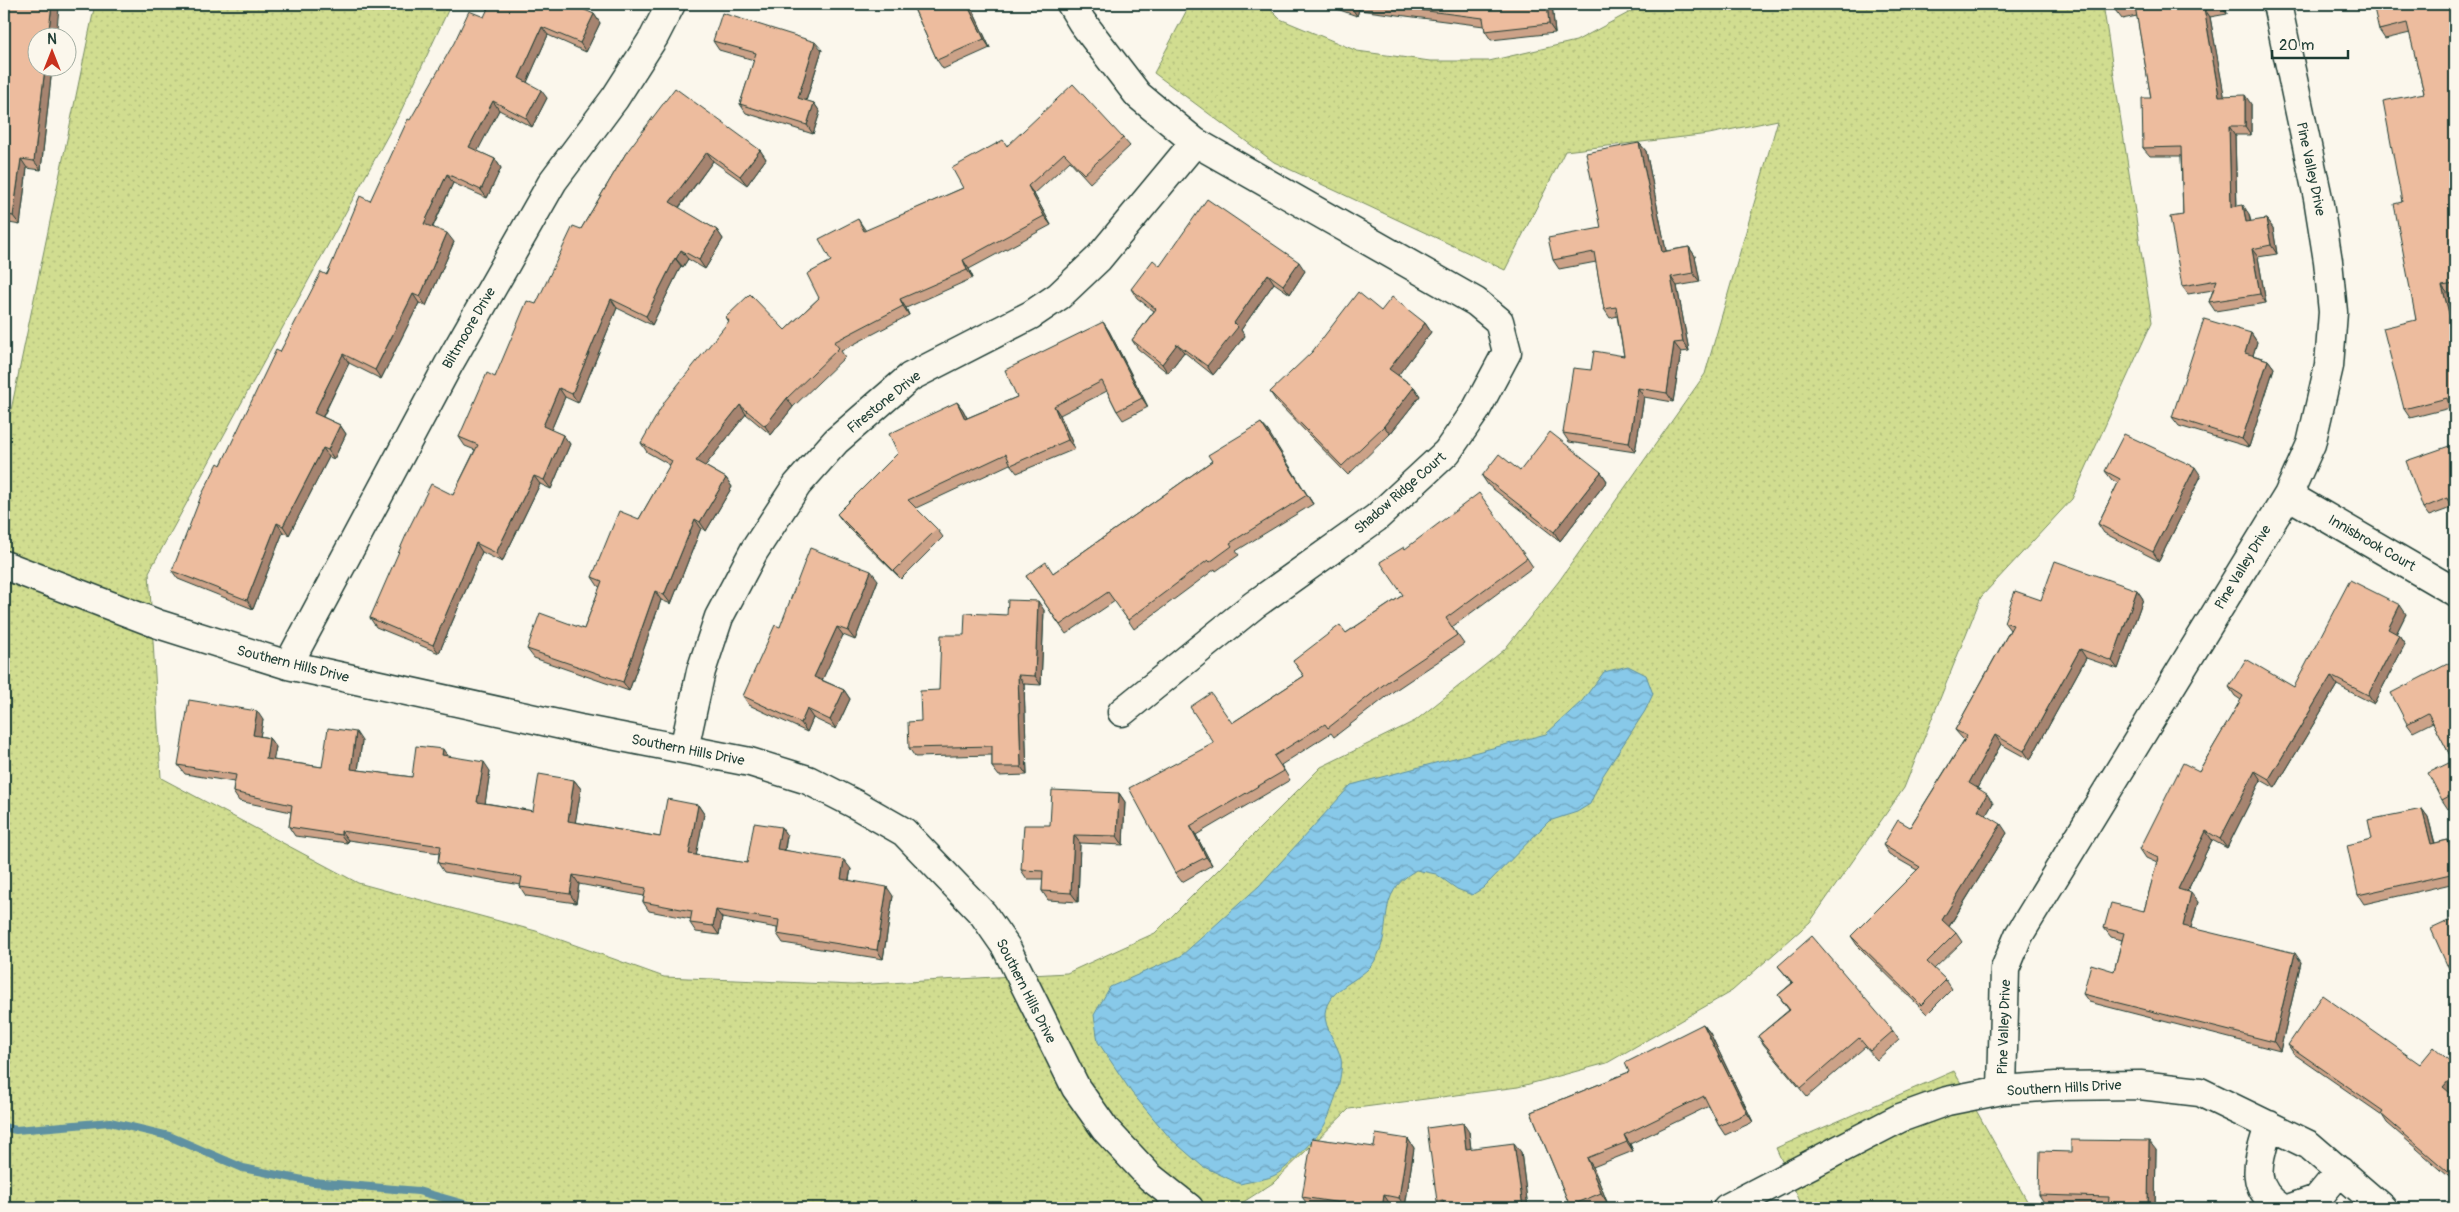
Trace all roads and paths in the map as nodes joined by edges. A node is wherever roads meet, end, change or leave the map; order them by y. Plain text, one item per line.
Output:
1 (671, 4) edge
2 (1071, 4) edge
3 (2276, 4) edge
4 (1195, 142) junction
5 (2288, 494) junction
6 (4, 566) edge
7 (2455, 592) edge
8 (288, 665) junction
9 (1122, 712) dead end
10 (684, 749) junction
11 (2002, 1090) junction
12 (2269, 1125) junction
13 (2340, 1171) junction
14 (1189, 1208) edge
15 (1726, 1208) edge
16 (2281, 1208) edge
17 (2291, 1208) edge
18 (2382, 1208) edge

1 - 8 street, Biltmoore Drive
2 - 4 street, Shadow Ridge Court
3 - 5 street, Pine Valley Drive
4 - 9 street, Shadow Ridge Court
4 - 10 street, Firestone Drive
5 - 7 street, Innisbrook Court
5 - 11 street, Pine Valley Drive
6 - 8 street, Southern Hills Drive
8 - 10 street, Southern Hills Drive
10 - 14 street, Southern Hills Drive
11 - 12 street, Southern Hills Drive
11 - 15 street, Southern Hills Drive
12 - 13 street, Southern Hills Drive
12 - 16 street
13 - 17 street
13 - 18 street, Southern Hills Drive

